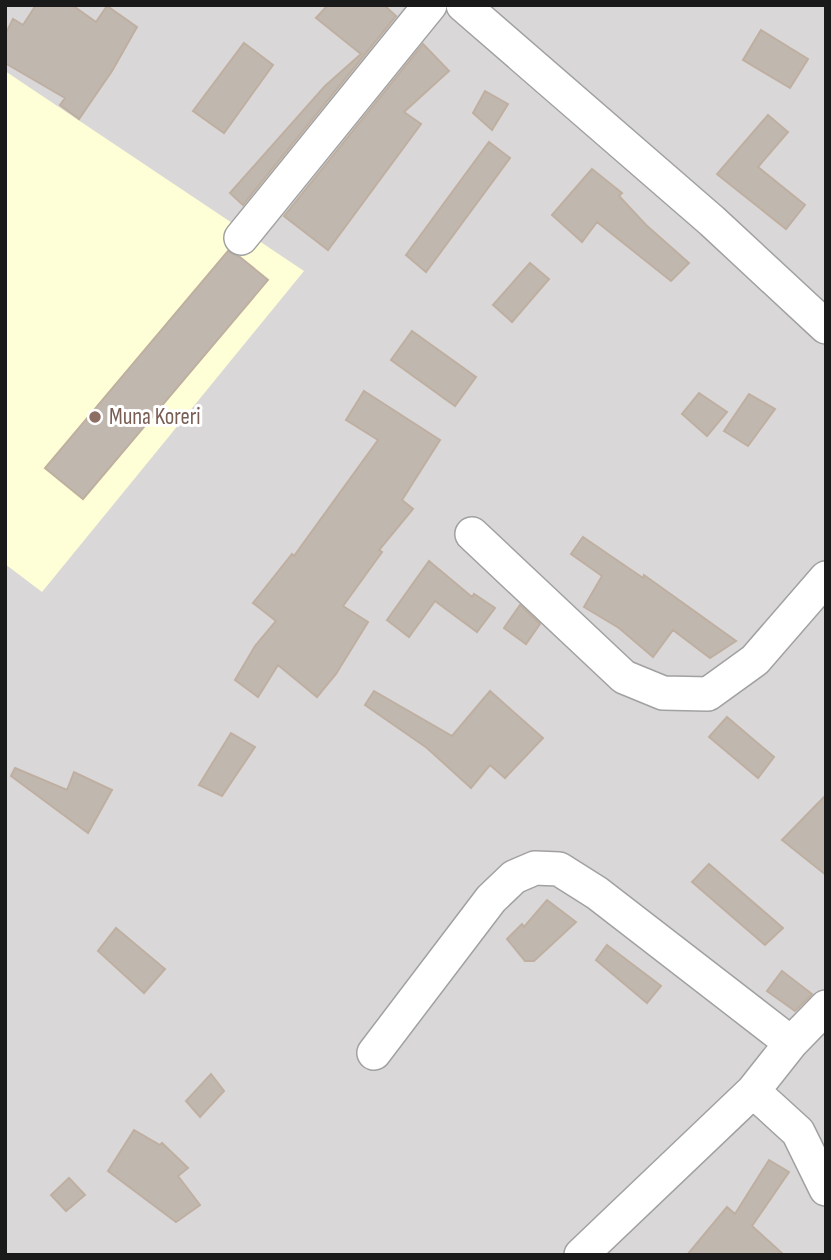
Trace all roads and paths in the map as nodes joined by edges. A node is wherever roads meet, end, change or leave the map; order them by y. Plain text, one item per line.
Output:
1 (430, 5) edge
2 (463, 5) edge
3 (241, 239) dead end
4 (826, 327) edge
5 (472, 534) dead end
6 (826, 578) edge
7 (811, 614) edge
8 (826, 1007) edge
9 (791, 1043) junction
10 (374, 1052) dead end
11 (753, 1091) junction
12 (812, 1133) edge
13 (826, 1189) edge
14 (581, 1255) edge

1 - 3 street
2 - 4 street
5 - 7 street
6 - 7 street
8 - 9 street
9 - 10 street
9 - 11 street
11 - 12 street
11 - 14 street
12 - 13 street

